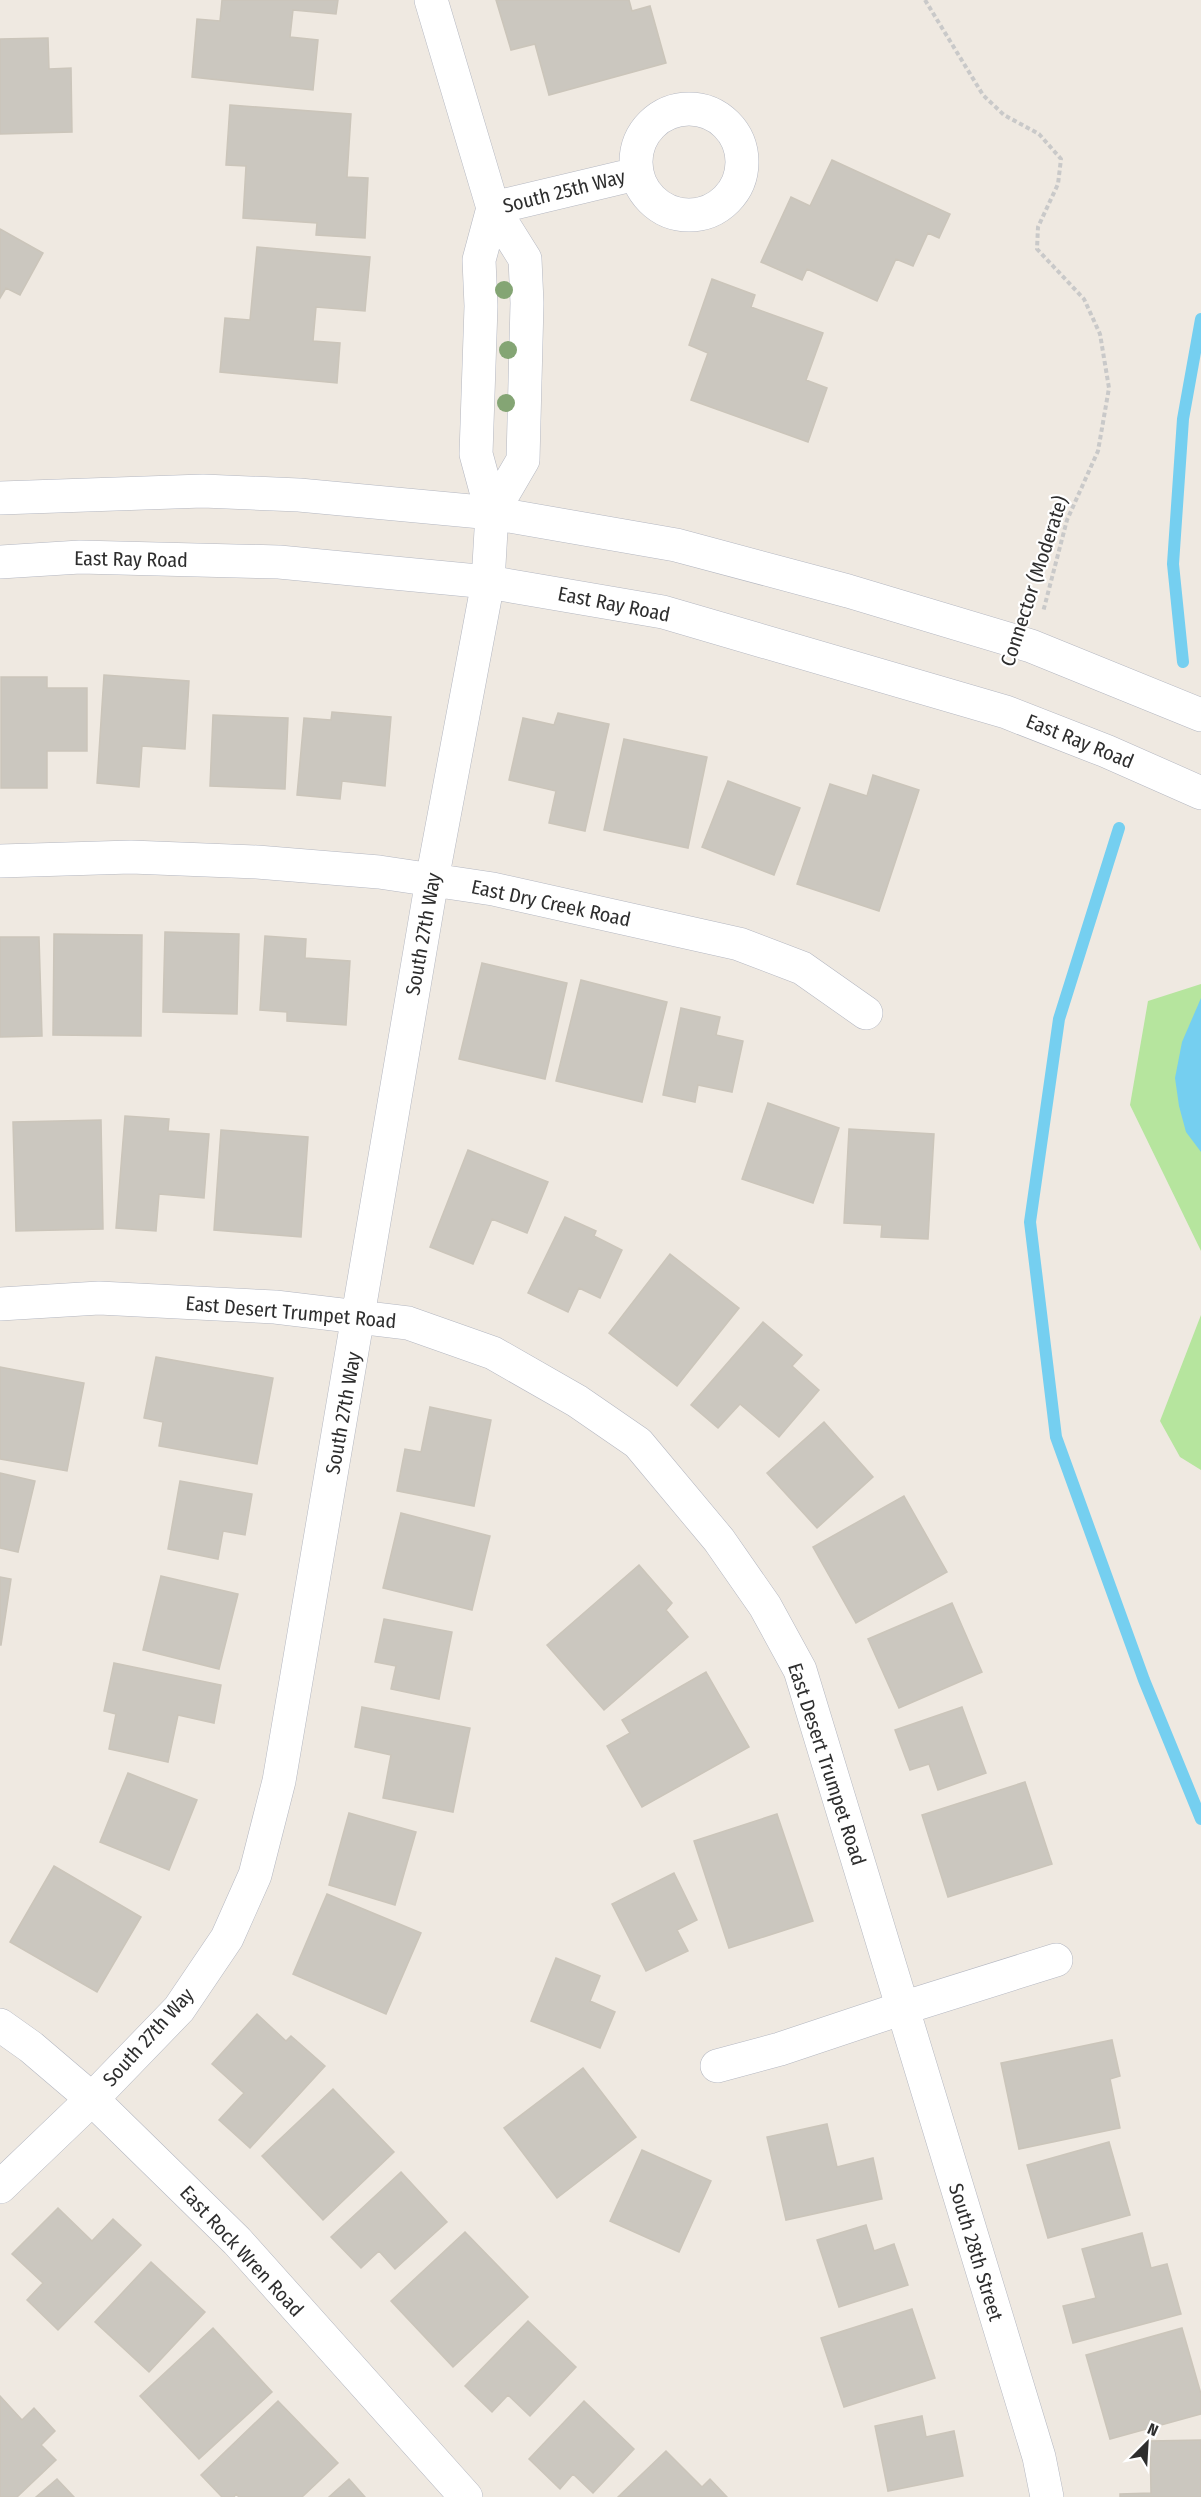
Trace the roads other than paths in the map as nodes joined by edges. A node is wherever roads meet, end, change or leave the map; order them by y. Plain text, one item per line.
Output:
1 (431, 0) edge
2 (636, 174) dead end
3 (493, 208) junction
4 (0, 498) edge
5 (492, 513) junction
6 (0, 562) edge
7 (488, 582) junction
8 (1201, 715) edge
9 (1187, 786) edge
10 (0, 861) edge
11 (432, 880) junction
12 (866, 1013) dead end
13 (0, 1304) edge
14 (359, 1316) junction
15 (1056, 1960) dead end
16 (903, 2008) junction
17 (0, 2025) edge
18 (717, 2066) dead end
19 (92, 2099) junction
20 (0, 2187) edge
21 (466, 2497) edge
22 (1047, 2497) edge

1 - 3 street
2 - 3 street, South 25th Way
3 - 5 street
3 - 5 street
4 - 5 street
5 - 7 street, South 27th Way
5 - 8 street
6 - 7 street, East Ray Road
7 - 9 street, East Ray Road
7 - 11 street, South 27th Way
10 - 11 street, East Dry Creek Road
11 - 12 street, East Dry Creek Road
11 - 14 street, South 27th Way
13 - 14 street, East Desert Trumpet Road
14 - 16 street, East Desert Trumpet Road
14 - 19 street, South 27th Way
15 - 16 street
16 - 18 street
16 - 22 street, South 28th Street
17 - 19 street, East Rock Wren Road
19 - 20 street, South 27th Way
19 - 21 street, East Rock Wren Road

